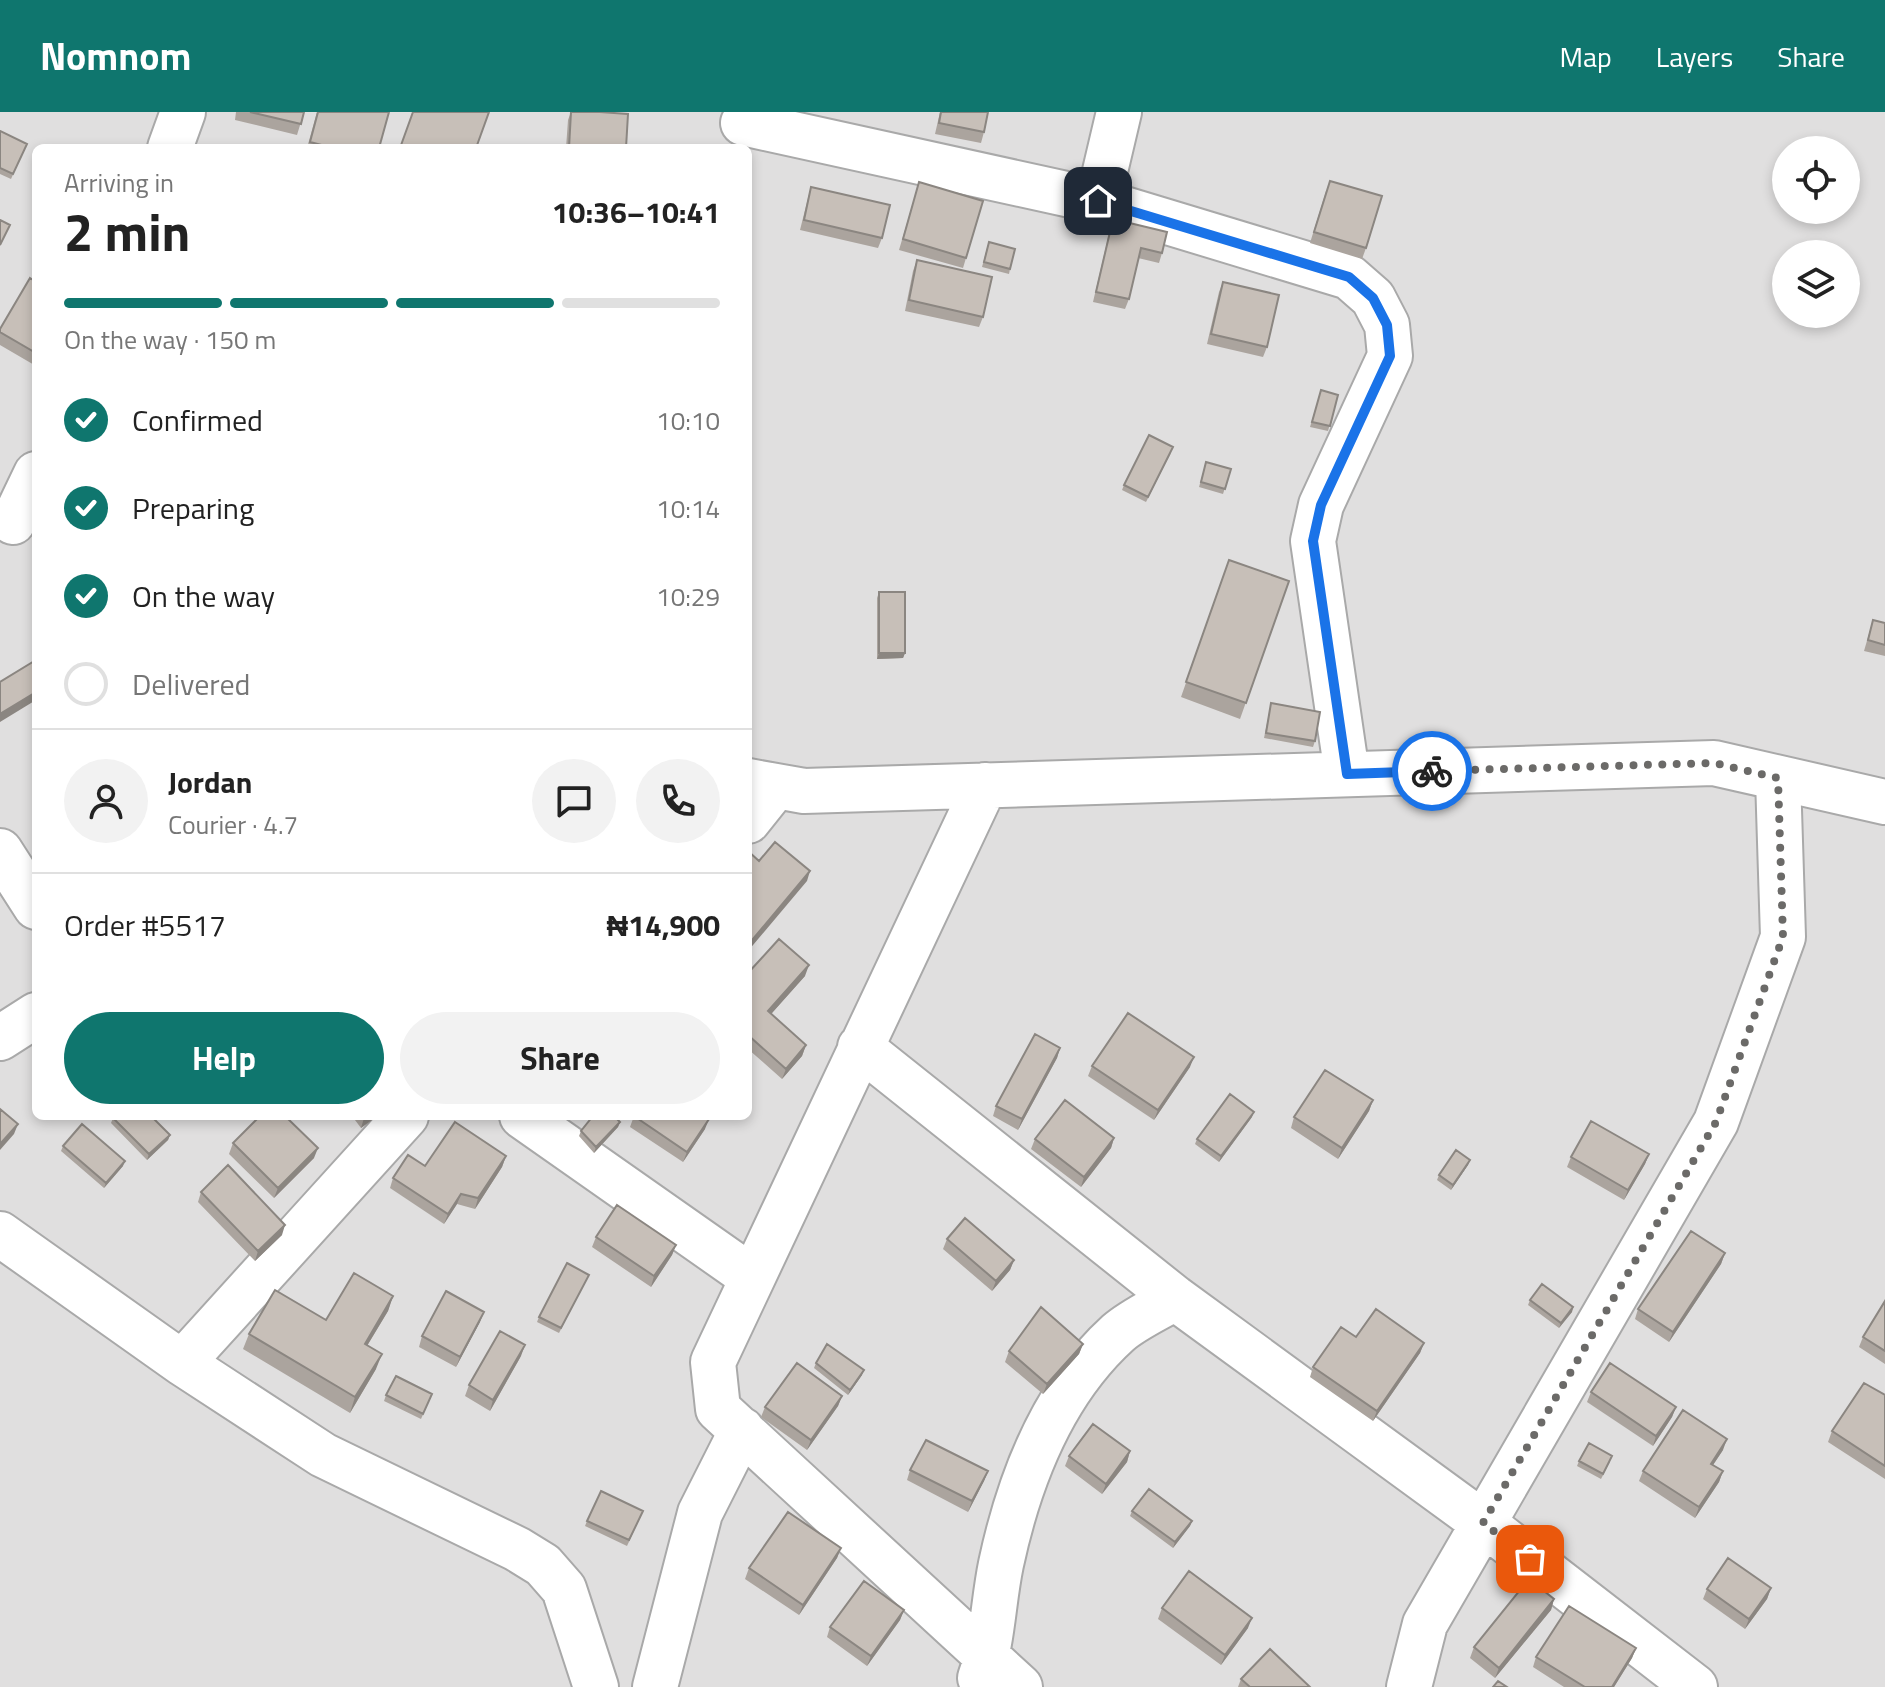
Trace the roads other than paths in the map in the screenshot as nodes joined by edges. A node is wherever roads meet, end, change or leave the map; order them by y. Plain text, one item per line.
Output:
1 (183, 112) edge
2 (1119, 112) edge
3 (743, 123) dead end
4 (171, 144) edge
5 (1098, 201) junction
6 (32, 484) edge
7 (16, 523) edge
8 (1347, 774) junction
9 (1778, 778) junction
10 (762, 784) edge
11 (985, 785) junction
12 (1885, 802) edge
13 (752, 810) edge
14 (0, 851) edge
15 (32, 901) edge
16 (32, 1018) edge
17 (0, 1038) edge
18 (860, 1047) junction
19 (402, 1120) edge
20 (528, 1120) edge
21 (0, 1234) edge
22 (750, 1276) junction
23 (1175, 1298) junction
24 (182, 1363) junction
25 (742, 1430) junction
26 (1483, 1523) junction
27 (982, 1672) edge
28 (596, 1687) edge
29 (655, 1687) edge
30 (1020, 1687) edge
31 (1409, 1687) edge
32 (1695, 1687) edge

1 - 4 street
2 - 5 street
3 - 5 street
5 - 8 street
6 - 7 street
8 - 9 street
8 - 11 street
9 - 12 street
9 - 26 street
10 - 11 street
10 - 13 street
11 - 18 street
14 - 15 street
16 - 17 street
18 - 22 street
18 - 23 street
19 - 24 street
20 - 22 street
21 - 24 street
22 - 25 street
23 - 26 street
23 - 27 street
24 - 28 street
25 - 27 street
25 - 29 street
26 - 31 street
26 - 32 street
27 - 30 street

